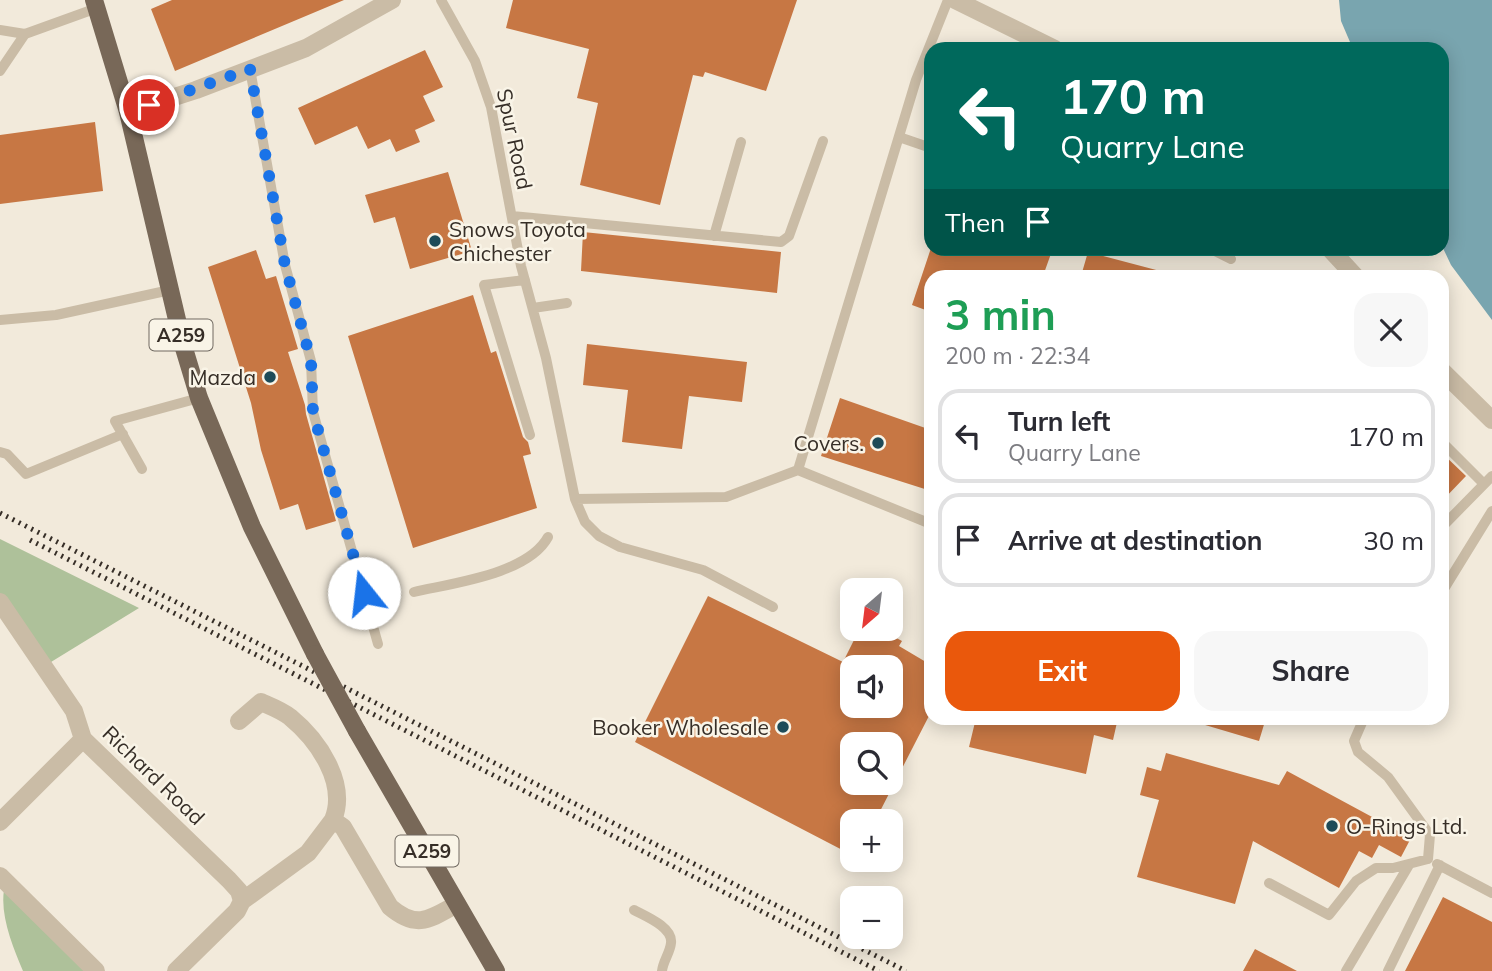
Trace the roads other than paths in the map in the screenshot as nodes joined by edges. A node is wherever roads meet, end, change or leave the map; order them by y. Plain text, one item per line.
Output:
1 (392, 0) edge
2 (441, 0) edge
3 (948, 0) edge
4 (955, 0) edge
5 (95, 4) edge
6 (0, 30) edge
7 (26, 34) junction
8 (931, 42) edge
9 (1041, 42) edge
10 (924, 60) edge
11 (250, 69) junction
12 (0, 71) edge
13 (128, 112) junction
14 (899, 137) junction
15 (822, 141) dead end
16 (741, 142) dead end
17 (924, 146) edge
18 (512, 216) junction
19 (714, 236) junction
20 (1225, 256) edge
21 (1336, 256) edge
22 (1231, 259) dead end
23 (1349, 270) edge
24 (525, 280) junction
25 (170, 290) junction
26 (567, 303) dead end
27 (533, 308) junction
28 (0, 320) edge
29 (1449, 378) edge
30 (199, 398) junction
31 (1492, 420) edge
32 (123, 434) junction
33 (530, 435) dead end
34 (1449, 448) edge
35 (0, 452) edge
36 (142, 469) dead end
37 (798, 470) junction
38 (1488, 480) edge
39 (575, 499) junction
40 (1492, 511) edge
41 (1449, 520) edge
42 (924, 521) edge
43 (548, 537) dead end
44 (1449, 581) edge
45 (414, 592) dead end
46 (0, 602) edge
47 (773, 607) dead end
48 (378, 644) dead end
49 (239, 720) dead end
50 (1361, 725) edge
51 (83, 739) junction
52 (333, 820) junction
53 (0, 822) edge
54 (1428, 859) junction
55 (1409, 865) junction
56 (1440, 865) junction
57 (0, 876) edge
58 (1269, 883) dead end
59 (1492, 893) edge
60 (242, 901) junction
61 (457, 904) junction
62 (634, 910) dead end
63 (96, 971) edge
64 (176, 971) edge
65 (496, 971) edge
66 (662, 971) edge
67 (1346, 971) edge
68 (1388, 971) edge

1 - 11 street
2 - 18 lane, Spur Road
3 - 8 lane
4 - 9 street
5 - 7 lane
5 - 13 main road, A259
6 - 7 lane
7 - 12 lane
10 - 14 lane
11 - 13 street
11 - 48 lane
13 - 25 main road, A259
14 - 17 lane
14 - 37 lane
15 - 19 lane
16 - 19 lane
18 - 19 lane
18 - 24 lane, Spur Road
20 - 22 lane
21 - 23 street
24 - 27 lane, Spur Road
24 - 33 lane
25 - 28 lane
25 - 30 main road, A259
26 - 27 lane
27 - 39 lane, Spur Road
29 - 31 street
30 - 32 lane
30 - 61 main road, A259, bridge
32 - 35 lane
32 - 36 lane
34 - 38 lane
37 - 39 lane
37 - 42 lane
38 - 41 lane
39 - 47 lane, Spur Road
40 - 44 lane
43 - 45 lane
46 - 51 street, Richard Road
49 - 52 street
50 - 54 lane
51 - 53 street
51 - 60 street, Richard Road
52 - 60 street
52 - 61 street
54 - 55 lane
54 - 56 lane
55 - 58 lane
55 - 67 lane
56 - 59 lane
56 - 68 lane
57 - 63 street
60 - 64 street
61 - 65 main road, A259
62 - 66 lane

